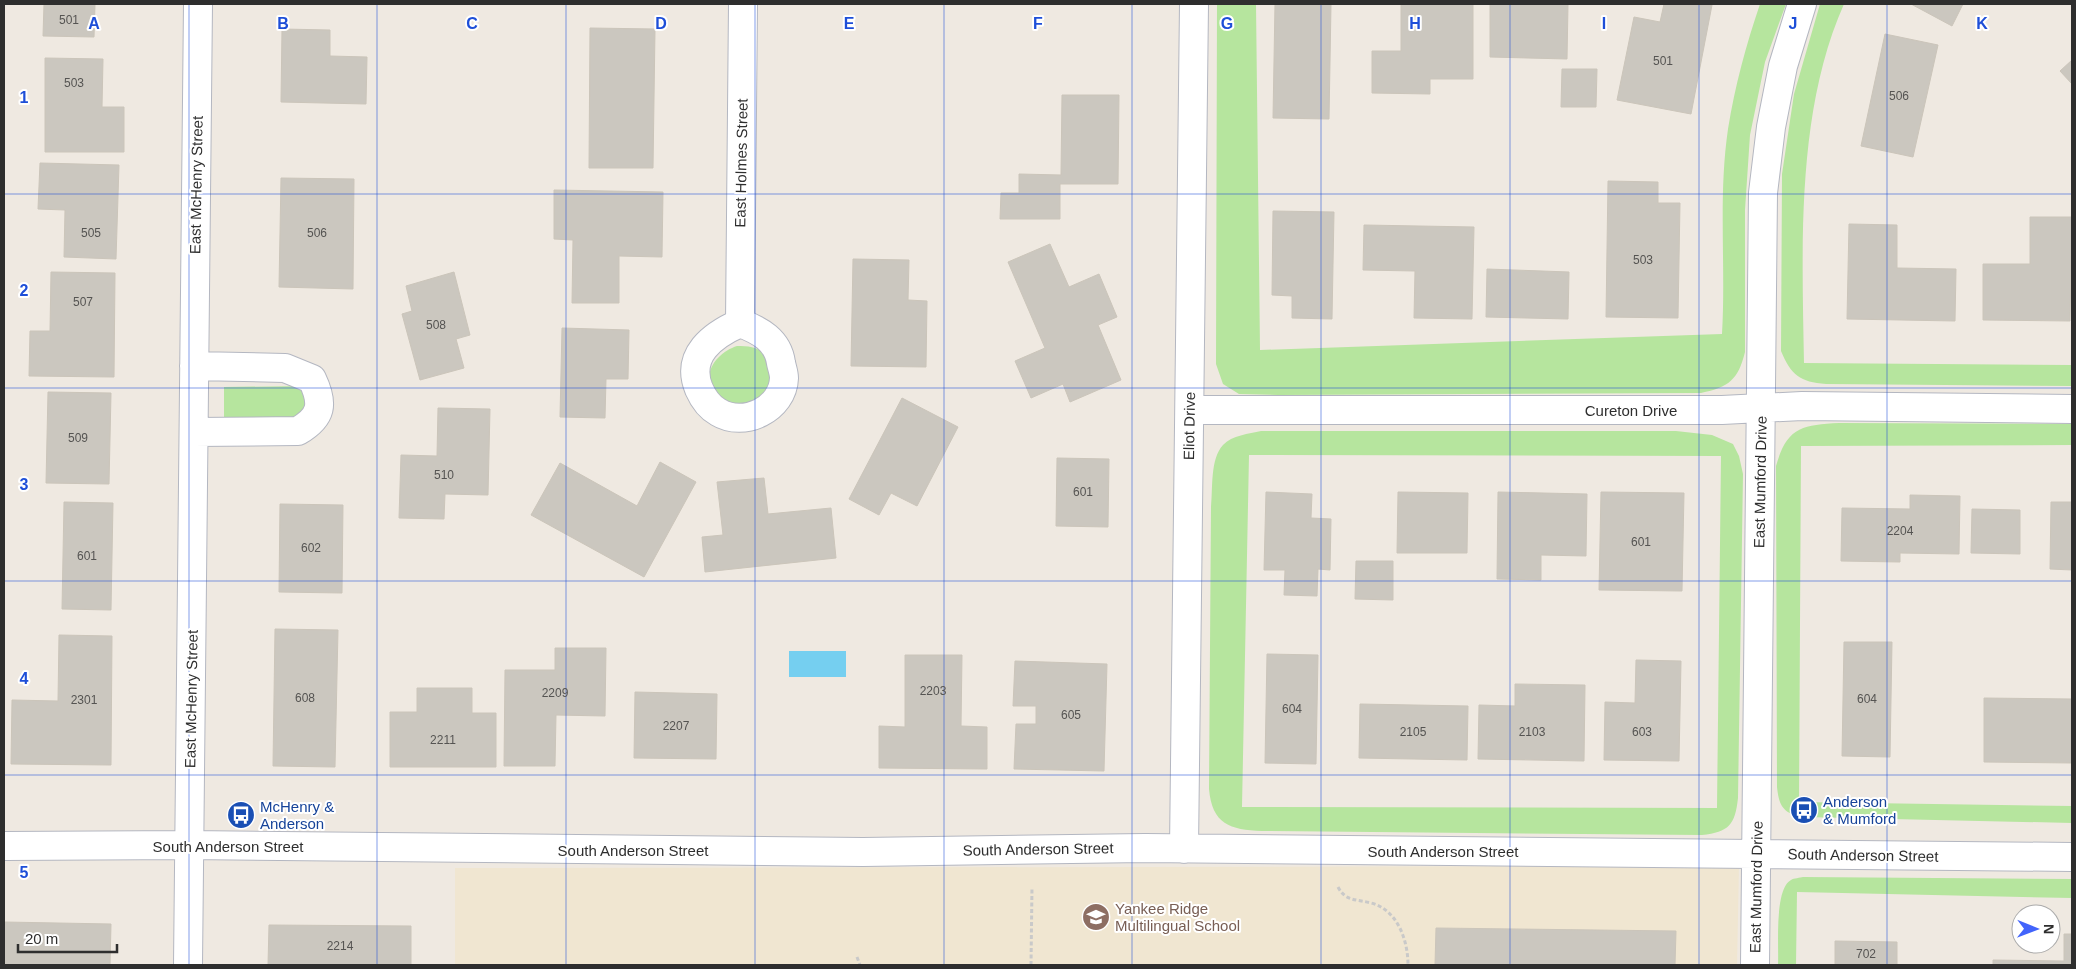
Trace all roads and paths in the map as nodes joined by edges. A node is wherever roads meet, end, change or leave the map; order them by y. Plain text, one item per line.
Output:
1 (198, 4) edge
2 (743, 4) edge
3 (1194, 4) edge
4 (1802, 4) edge
5 (740, 323) dead end
6 (194, 366) junction
7 (1761, 408) junction
8 (2072, 409) edge
9 (1190, 410) junction
10 (194, 432) junction
11 (189, 845) junction
12 (4, 846) edge
13 (1184, 849) junction
14 (1756, 853) junction
15 (2072, 857) edge
16 (1032, 887) dead end
17 (1338, 887) dead end
18 (857, 957) dead end
19 (188, 965) edge
20 (860, 965) edge
21 (1031, 965) edge
22 (1408, 965) edge
23 (1755, 965) edge

1 - 6 street, East McHenry Street
2 - 5 street, East Holmes Street
3 - 9 street, Eliot Drive
4 - 7 street, East Mumford Drive
6 - 10 street, East McHenry Street
6 - 10 street
7 - 8 street, Cureton Drive
7 - 9 street, Cureton Drive
7 - 14 street, East Mumford Drive
9 - 13 street, Eliot Drive
10 - 11 street, East McHenry Street
11 - 12 street, South Anderson Street
11 - 13 street, South Anderson Street
11 - 19 street, East McHenry Street
13 - 14 street, South Anderson Street
14 - 15 street, South Anderson Street
14 - 23 street, East Mumford Drive
16 - 21 path
17 - 22 path
18 - 20 path

